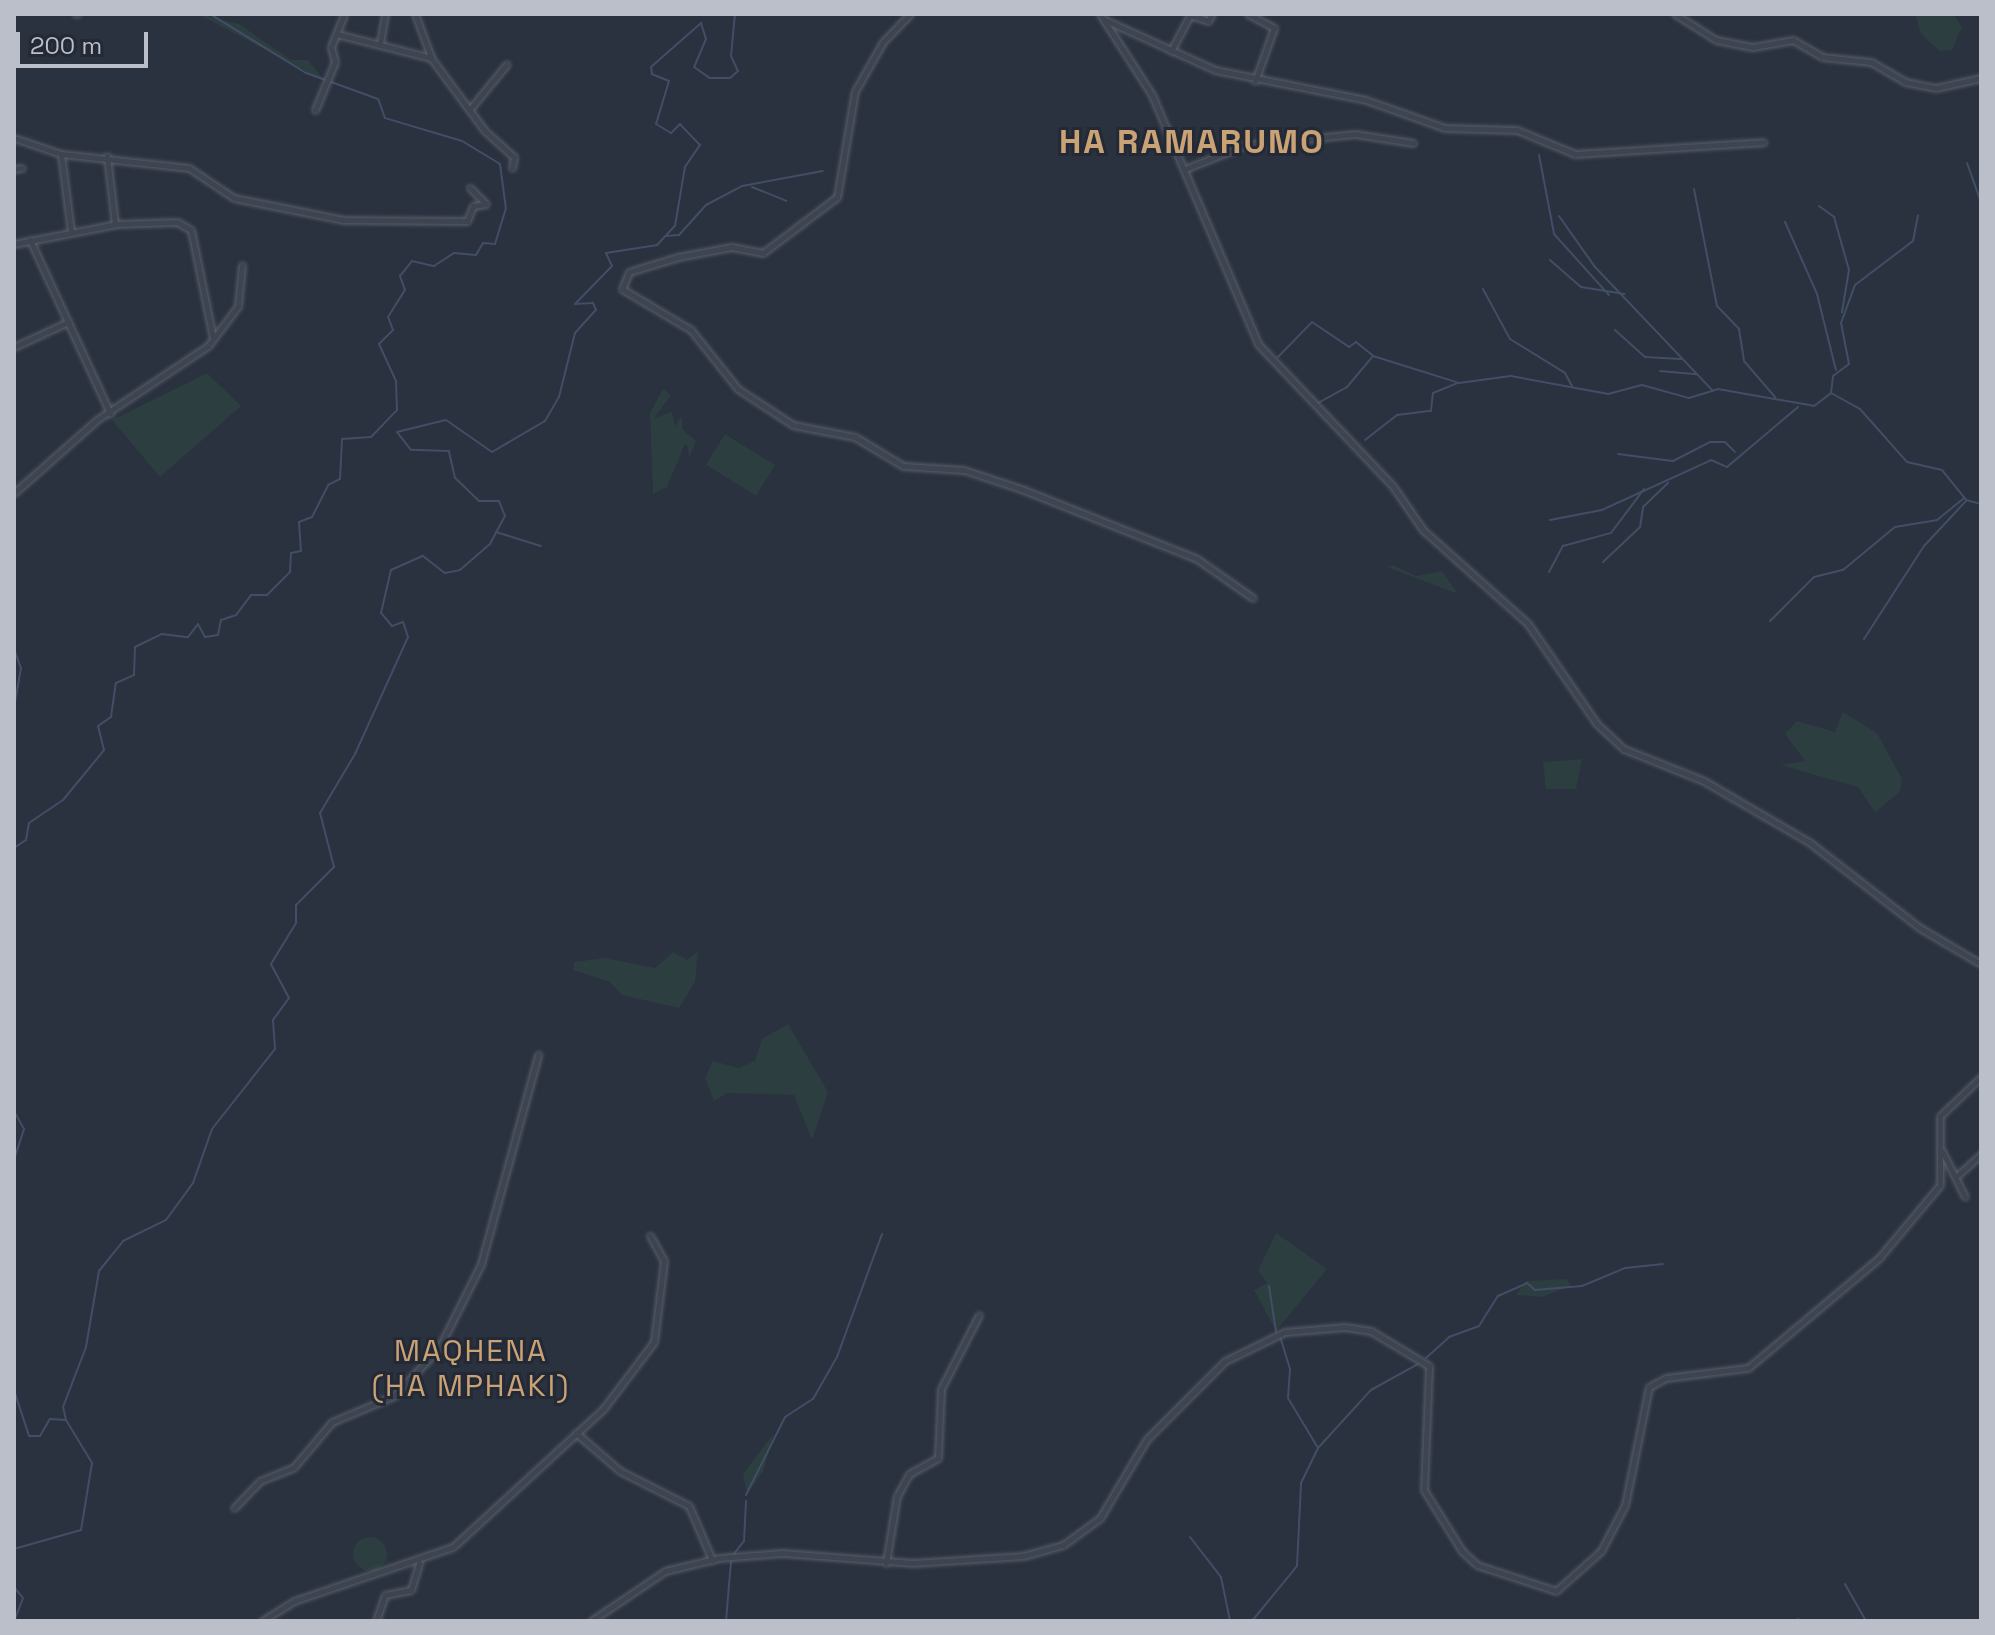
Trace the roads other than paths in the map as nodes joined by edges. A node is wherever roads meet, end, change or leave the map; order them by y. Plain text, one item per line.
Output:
1 (344, 14) edge
2 (385, 14) edge
3 (415, 14) edge
4 (910, 14) edge
5 (1100, 14) edge
6 (1212, 14) edge
7 (1248, 14) edge
8 (1675, 14) edge
9 (1105, 20) junction
10 (337, 34) junction
11 (380, 43) junction
12 (1171, 51) junction
13 (431, 58) junction
14 (507, 64) dead end
15 (1981, 78) edge
16 (1255, 81) junction
17 (470, 109) junction
18 (315, 110) dead end
19 (14, 138) edge
20 (1764, 142) dead end
21 (1413, 143) dead end
22 (61, 154) junction
23 (107, 156) junction
24 (22, 168) dead end
25 (512, 168) dead end
26 (14, 169) edge
27 (1185, 169) junction
28 (470, 188) dead end
29 (115, 224) junction
30 (71, 232) junction
31 (30, 240) junction
32 (14, 244) edge
33 (242, 265) dead end
34 (68, 322) junction
35 (213, 338) junction
36 (14, 347) edge
37 (110, 413) junction
38 (14, 493) edge
39 (1253, 598) dead end
40 (1981, 964) edge
41 (538, 1055) dead end
42 (1981, 1077) edge
43 (1942, 1151) junction
44 (1981, 1154) edge
45 (1958, 1175) junction
46 (1965, 1197) dead end
47 (650, 1236) dead end
48 (979, 1315) dead end
49 (576, 1433) junction
50 (234, 1508) dead end
51 (712, 1560) junction
52 (419, 1563) junction
53 (886, 1563) junction
54 (262, 1621) edge
55 (376, 1621) edge
56 (591, 1621) edge

1 - 10 street
2 - 11 street
3 - 13 street
4 - 39 street
5 - 9 street
6 - 12 street
7 - 16 street
8 - 15 street
9 - 12 street
9 - 27 street
10 - 11 street
10 - 18 street
11 - 13 street
12 - 16 street
13 - 17 street
14 - 17 street
16 - 20 street
17 - 25 street
19 - 22 street
21 - 27 street
22 - 23 street
22 - 30 street
23 - 28 street
23 - 29 street
24 - 26 street
27 - 40 street
29 - 30 street
29 - 35 street
30 - 31 street
31 - 32 street
31 - 34 street
33 - 35 street
34 - 36 street
34 - 37 street
35 - 37 street
37 - 38 street
41 - 50 street
42 - 43 street
43 - 45 street
43 - 53 street
44 - 45 street
45 - 46 street
47 - 49 street
48 - 53 street
49 - 51 street
49 - 52 street
51 - 53 street
51 - 56 street
52 - 54 street
52 - 55 street

